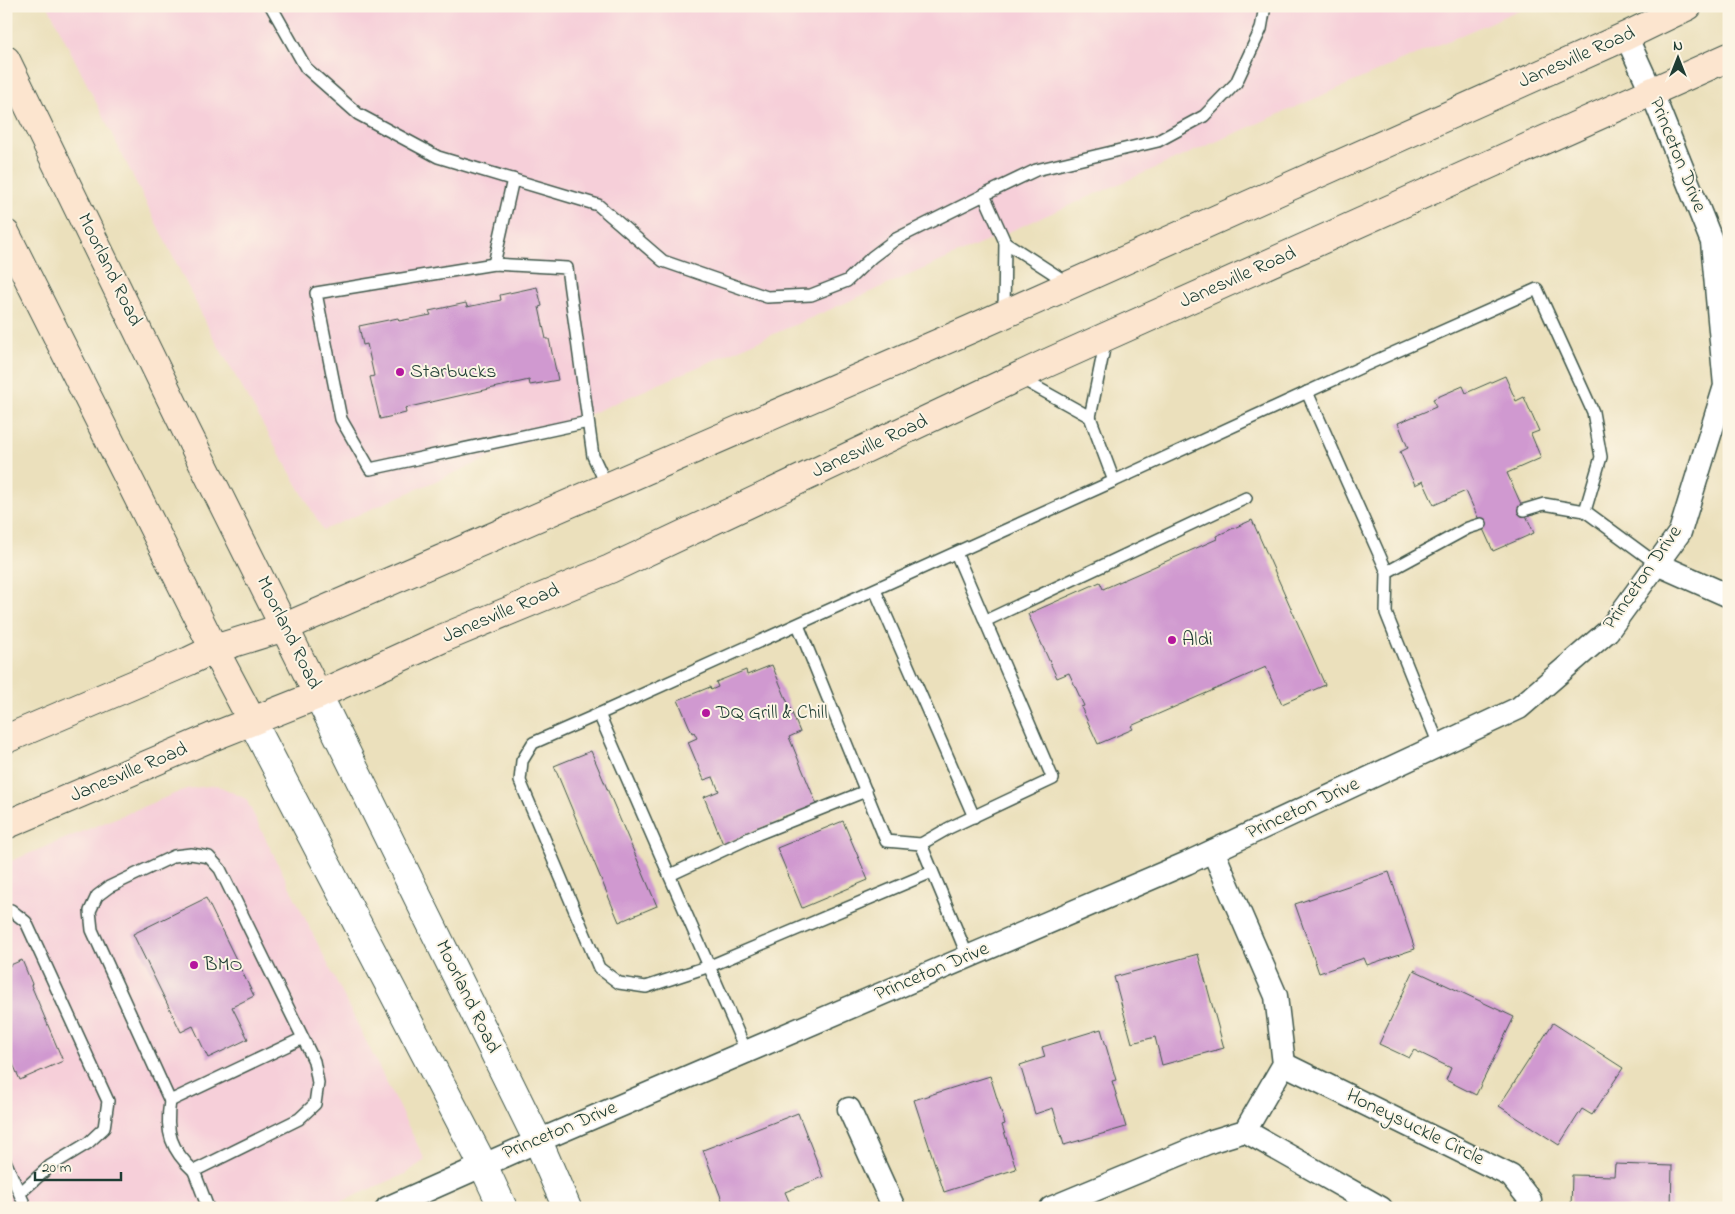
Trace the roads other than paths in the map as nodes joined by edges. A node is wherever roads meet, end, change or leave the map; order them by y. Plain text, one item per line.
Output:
1 (272, 6) edge
2 (1265, 6) edge
3 (1688, 6) edge
4 (1626, 36) junction
5 (1729, 57) edge
6 (6, 60) edge
7 (1652, 93) junction
8 (513, 179) junction
9 (984, 195) junction
10 (6, 234) edge
11 (1005, 242) junction
12 (494, 264) junction
13 (1069, 284) junction
14 (1004, 314) junction
15 (1106, 337) junction
16 (1018, 377) junction
17 (1307, 392) junction
18 (1090, 417) junction
19 (588, 422) junction
20 (1114, 481) junction
21 (607, 486) junction
22 (1246, 498) dead end
23 (1524, 510) dead end
24 (1586, 510) junction
25 (1481, 524) dead end
26 (956, 553) junction
27 (1657, 564) junction
28 (1387, 572) junction
29 (875, 590) junction
30 (1729, 596) edge
31 (985, 621) junction
32 (798, 625) junction
33 (285, 626) junction
34 (214, 649) junction
35 (318, 695) junction
36 (599, 714) junction
37 (252, 721) junction
38 (6, 739) edge
39 (1439, 745) junction
40 (866, 791) junction
41 (974, 817) junction
42 (6, 825) edge
43 (921, 844) junction
44 (1213, 851) junction
45 (932, 872) junction
46 (670, 875) junction
47 (6, 911) edge
48 (968, 957) junction
49 (710, 966) junction
50 (303, 1038) junction
51 (746, 1051) junction
52 (1284, 1064) junction
53 (170, 1101) junction
54 (849, 1109) dead end
55 (1245, 1131) junction
56 (538, 1140) junction
57 (6, 1163) edge
58 (482, 1165) junction
59 (194, 1171) junction
60 (20, 1193) junction
61 (26, 1208) edge
62 (208, 1208) edge
63 (387, 1208) edge
64 (503, 1208) edge
65 (567, 1208) edge
66 (894, 1208) edge
67 (1051, 1208) edge
68 (1381, 1208) edge
69 (1527, 1208) edge

1 - 8 lane
2 - 9 lane
3 - 4 main road, Janesville Road
4 - 7 street, Princeton Drive
4 - 13 main road, Janesville Road
5 - 7 main road, Janesville Road
6 - 33 main road, Moorland Road
7 - 15 main road, Janesville Road
7 - 27 street, Princeton Drive
8 - 9 lane
8 - 12 lane
9 - 11 lane
10 - 34 main road
11 - 13 lane
11 - 14 lane
12 - 19 lane
12 - 19 lane
13 - 14 main road, Janesville Road
14 - 21 main road, Janesville Road
15 - 16 main road, Janesville Road
15 - 18 lane
16 - 18 lane
16 - 35 main road, Janesville Road
17 - 20 lane
17 - 24 lane
17 - 28 lane
18 - 20 lane
19 - 21 lane
20 - 26 lane
21 - 33 main road, Janesville Road
22 - 31 lane
23 - 24 lane
24 - 27 lane
25 - 28 lane
26 - 29 lane
26 - 31 lane
27 - 30 street
27 - 39 street, Princeton Drive
28 - 39 lane
29 - 32 lane
29 - 41 lane
31 - 41 lane
32 - 36 lane
32 - 40 lane
33 - 34 main road, Janesville Road
33 - 35 main road, Moorland Road
34 - 37 main road
34 - 38 main road, Janesville Road
35 - 37 main road, Janesville Road
35 - 56 street, Moorland Road
36 - 46 lane
36 - 49 lane
37 - 42 main road, Janesville Road
37 - 58 street
39 - 44 street, Princeton Drive
40 - 43 lane
40 - 46 lane
41 - 43 lane
43 - 45 lane
44 - 48 street, Princeton Drive
44 - 52 street
45 - 48 lane
45 - 49 lane
46 - 49 lane
47 - 60 lane
48 - 51 street, Princeton Drive
49 - 51 lane
50 - 53 lane
50 - 53 lane
50 - 59 lane
51 - 56 street, Princeton Drive
52 - 55 street
52 - 69 street, Honeysuckle Circle
53 - 59 lane
54 - 66 street
55 - 67 street
55 - 68 street
56 - 58 street, Princeton Drive
56 - 65 street, Moorland Road
57 - 60 lane
58 - 63 street, Princeton Drive
58 - 64 street
59 - 62 lane
60 - 61 lane

